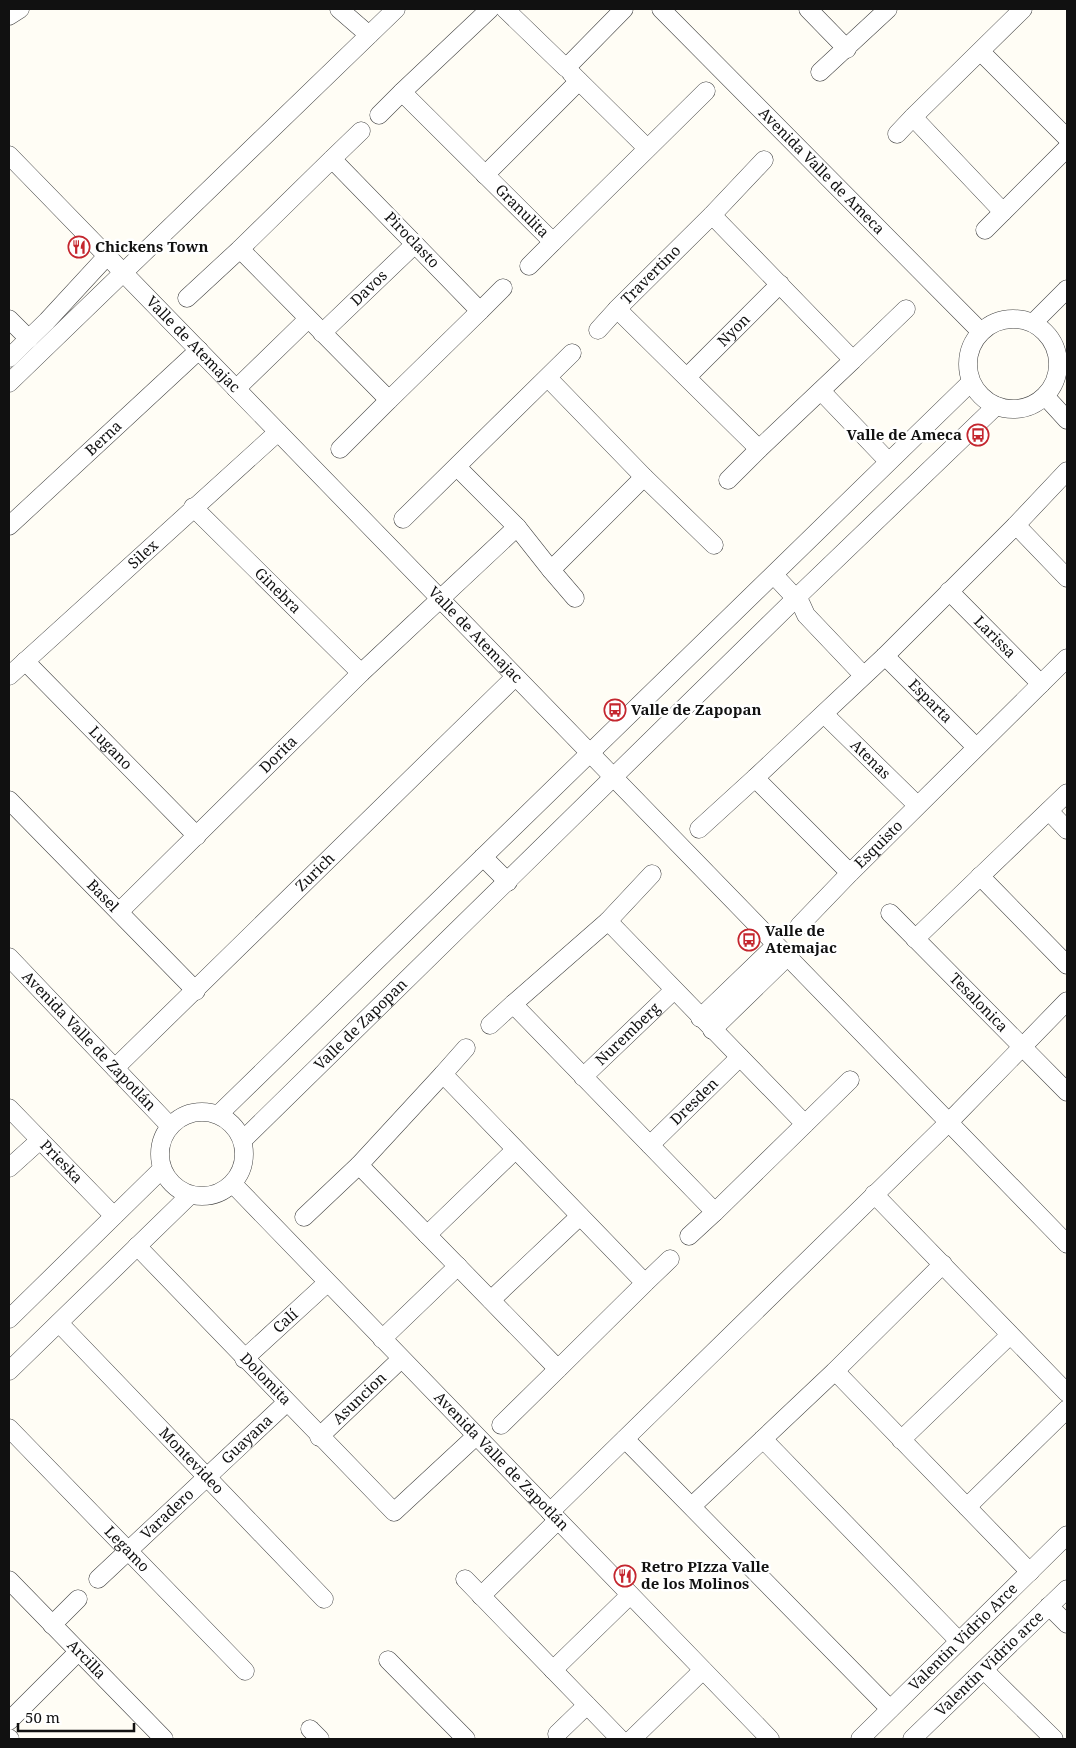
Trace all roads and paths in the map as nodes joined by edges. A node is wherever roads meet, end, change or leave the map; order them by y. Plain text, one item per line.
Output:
1 (20, 9) edge
2 (339, 9) edge
3 (396, 9) edge
4 (490, 9) edge
5 (505, 9) edge
6 (624, 9) edge
7 (808, 9) edge
8 (888, 9) edge
9 (1023, 9) edge
10 (666, 10) edge
11 (9, 16) edge
12 (368, 35) junction
13 (847, 49) junction
14 (981, 52) junction
15 (566, 68) junction
16 (820, 72) dead end
17 (579, 80) junction
18 (706, 91) dead end
19 (402, 92) junction
20 (380, 115) dead end
21 (913, 117) junction
22 (361, 130) dead end
23 (897, 134) dead end
24 (1067, 138) edge
25 (647, 148) junction
26 (1067, 148) edge
27 (9, 155) edge
28 (332, 159) junction
29 (764, 160) dead end
30 (485, 175) junction
31 (1003, 212) junction
32 (712, 215) junction
33 (985, 230) dead end
34 (553, 242) junction
35 (415, 244) junction
36 (240, 249) junction
37 (107, 256) junction
38 (529, 266) dead end
39 (124, 273) junction
40 (780, 284) junction
41 (503, 288) dead end
42 (1067, 289) edge
43 (187, 298) dead end
44 (906, 308) dead end
45 (617, 309) junction
46 (480, 311) junction
47 (9, 319) edge
48 (308, 319) junction
49 (1033, 323) junction
50 (598, 330) dead end
51 (981, 332) junction
52 (322, 333) junction
53 (29, 339) junction
54 (1062, 347) edge
55 (199, 350) junction
56 (572, 353) dead end
57 (9, 358) edge
58 (853, 360) junction
59 (687, 377) junction
60 (548, 378) junction
61 (971, 382) junction
62 (9, 383) edge
63 (236, 389) junction
64 (821, 391) junction
65 (1046, 396) junction
66 (389, 400) junction
67 (996, 406) junction
68 (1067, 420) edge
69 (278, 432) junction
70 (340, 450) dead end
71 (760, 450) junction
72 (888, 461) junction
73 (457, 468) junction
74 (1067, 471) edge
75 (644, 477) junction
76 (728, 480) dead end
77 (193, 506) junction
78 (403, 519) dead end
79 (1016, 525) junction
80 (9, 526) edge
81 (517, 527) junction
82 (714, 545) dead end
83 (551, 570) junction
84 (774, 575) junction
85 (1067, 578) edge
86 (949, 591) junction
87 (440, 598) junction
88 (575, 598) dead end
89 (798, 601) junction
90 (885, 656) junction
91 (1067, 658) edge
92 (25, 661) junction
93 (866, 672) junction
94 (362, 673) junction
95 (9, 676) edge
96 (515, 677) junction
97 (1040, 684) junction
98 (824, 714) junction
99 (976, 747) junction
100 (588, 752) junction
101 (613, 778) junction
102 (755, 778) junction
103 (1067, 793) edge
104 (9, 800) edge
105 (917, 805) junction
106 (1049, 811) junction
107 (699, 829) dead end
108 (1067, 830) edge
109 (197, 836) junction
110 (483, 857) junction
111 (850, 873) junction
112 (652, 874) dead end
113 (980, 876) junction
114 (508, 882) junction
115 (118, 912) junction
116 (890, 913) dead end
117 (608, 921) junction
118 (799, 926) dead end
119 (915, 939) junction
120 (782, 951) junction
121 (9, 957) edge
122 (1067, 965) edge
123 (674, 990) junction
124 (196, 991) junction
125 (1067, 1001) edge
126 (513, 1004) junction
127 (706, 1024) junction
128 (490, 1025) dead end
129 (1021, 1047) junction
130 (466, 1048) dead end
131 (740, 1057) junction
132 (115, 1068) junction
133 (443, 1074) junction
134 (583, 1077) junction
135 (850, 1080) dead end
136 (1067, 1092) edge
137 (9, 1108) edge
138 (219, 1114) junction
139 (949, 1122) junction
140 (805, 1124) junction
141 (170, 1126) junction
142 (40, 1140) junction
143 (243, 1140) junction
144 (650, 1145) junction
145 (515, 1150) junction
146 (359, 1165) junction
147 (9, 1168) edge
148 (162, 1169) junction
149 (233, 1184) junction
150 (874, 1194) junction
151 (190, 1195) junction
152 (715, 1212) junction
153 (114, 1216) junction
154 (580, 1216) junction
155 (304, 1217) dead end
156 (427, 1235) junction
157 (689, 1236) dead end
158 (1067, 1244) edge
159 (138, 1246) junction
160 (670, 1259) dead end
161 (943, 1264) junction
162 (458, 1266) junction
163 (328, 1282) junction
164 (645, 1283) junction
165 (491, 1300) junction
166 (9, 1319) edge
167 (59, 1323) junction
168 (1010, 1335) junction
169 (382, 1339) junction
170 (244, 1359) junction
171 (400, 1359) junction
172 (558, 1368) junction
173 (9, 1371) edge
174 (835, 1371) junction
175 (1067, 1393) edge
176 (286, 1403) junction
177 (1067, 1409) edge
178 (500, 1425) dead end
179 (9, 1428) edge
180 (476, 1436) junction
181 (319, 1437) junction
182 (625, 1439) junction
183 (763, 1439) junction
184 (901, 1440) junction
185 (207, 1476) junction
186 (692, 1506) junction
187 (967, 1507) junction
188 (554, 1516) junction
189 (1067, 1536) edge
190 (129, 1552) junction
191 (1030, 1572) junction
192 (98, 1579) dead end
193 (465, 1579) dead end
194 (9, 1580) edge
195 (1067, 1588) edge
196 (630, 1595) junction
197 (481, 1596) junction
198 (324, 1598) dead end
199 (78, 1599) dead end
200 (1050, 1606) junction
201 (1067, 1624) edge
202 (52, 1625) junction
203 (959, 1642) junction
204 (78, 1652) junction
205 (388, 1660) dead end
206 (553, 1670) junction
207 (703, 1670) junction
208 (984, 1670) junction
209 (245, 1671) dead end
210 (587, 1705) junction
211 (890, 1709) junction
212 (9, 1721) edge
213 (557, 1734) dead end
214 (155, 1736) edge
215 (917, 1738) edge
216 (466, 1739) edge
217 (620, 1739) edge
218 (632, 1739) edge
219 (770, 1739) edge
220 (860, 1739) edge
221 (1054, 1739) edge

1 - 11 street
2 - 12 street
3 - 12 street
4 - 19 street
5 - 15 street
6 - 15 street
7 - 13 street
8 - 13 street
9 - 14 street
10 - 51 street, Avenida Valle de Ameca
12 - 39 street
13 - 16 street
14 - 21 street
14 - 24 street
15 - 17 street
17 - 25 street
17 - 30 street
18 - 25 street, Granulita
19 - 20 street
19 - 30 street, Granulita
21 - 23 street
21 - 31 street
22 - 28 street
25 - 34 street, Granulita
26 - 31 street
27 - 37 street, Valle de Atemajac
28 - 35 street, Piroclasto
28 - 36 street
29 - 32 street, Travertino
30 - 34 street, Granulita
31 - 33 street
32 - 40 street
32 - 45 street, Travertino
34 - 38 street
35 - 46 street, Piroclasto
35 - 52 street, Davos
36 - 43 street
36 - 48 street
37 - 39 street, Valle de Atemajac
37 - 53 street
39 - 55 street, Valle de Atemajac
39 - 62 street
40 - 58 street
40 - 59 street, Nyon
41 - 46 street
42 - 49 street
44 - 58 street
45 - 50 street
45 - 59 street, Travertino
46 - 66 street
47 - 53 street
48 - 52 street
48 - 63 street
49 - 51 street
49 - 54 street
51 - 61 street
52 - 66 street
53 - 57 street
54 - 65 street
55 - 63 street, Valle de Atemajac
55 - 80 street, Berna
56 - 60 street
58 - 64 street
59 - 71 street, Travertino
60 - 73 street
60 - 75 street
61 - 67 street
61 - 72 street
63 - 69 street, Valle de Atemajac
64 - 71 street
64 - 72 street
65 - 67 street
65 - 68 street
66 - 70 street
67 - 89 street, Valle de Zapopan
69 - 77 street, Silex
69 - 87 street, Valle de Atemajac
71 - 76 street
72 - 84 street
73 - 78 street
73 - 81 street
74 - 79 street
75 - 82 street
75 - 83 street
77 - 92 street, Silex
77 - 94 street, Ginebra
79 - 85 street
79 - 86 street
81 - 83 street
81 - 87 street, Dorita
83 - 88 street
84 - 89 street
84 - 100 street
86 - 90 street
86 - 97 street, Larissa
87 - 94 street, Dorita
87 - 96 street, Valle de Atemajac
89 - 93 street
89 - 101 street, Valle de Zapopan
90 - 93 street
90 - 99 street, Esparta
91 - 97 street, Esquisto
92 - 95 street, Silex
92 - 109 street, Lugano
93 - 98 street
94 - 109 street, Dorita
96 - 100 street, Valle de Atemajac
96 - 124 street, Zurich
97 - 99 street, Esquisto
98 - 102 street
98 - 105 street, Atenas
99 - 105 street, Esquisto
100 - 101 street, Valle de Atemajac
100 - 110 street
101 - 114 street, Valle de Zapopan
101 - 120 street, Valle de Atemajac
102 - 107 street
102 - 111 street, Esquisto
103 - 106 street
104 - 115 street, Basel
105 - 111 street, Esquisto
106 - 108 street
106 - 113 street
109 - 115 street, Dorita
110 - 114 street
110 - 138 street
111 - 118 street
112 - 117 street
113 - 119 street
113 - 122 street
114 - 143 street, Valle de Zapopan
115 - 124 street, Basel
116 - 119 street, Tesalonica
117 - 123 street
117 - 126 street
119 - 129 street, Tesalonica
120 - 127 street
120 - 139 street, Valle de Atemajac
121 - 132 street, Avenida Valle de Zapotlán
123 - 127 street
123 - 134 street, Nuremberg
124 - 132 street, Zurich
125 - 129 street
126 - 128 street
126 - 134 street
127 - 131 street
129 - 136 street, Tesalonica
129 - 139 street
130 - 133 street
131 - 140 street
131 - 144 street, Dresden
132 - 141 street, Avenida Valle de Zapotlán
133 - 145 street
133 - 146 street
134 - 144 street
135 - 140 street
137 - 142 street, Prieska
138 - 141 street
138 - 143 street
139 - 150 street
139 - 158 street, Valle de Atemajac
140 - 152 street
141 - 148 street
142 - 147 street
142 - 153 street, Prieska
143 - 149 street
144 - 152 street
145 - 154 street
145 - 156 street
146 - 155 street
146 - 156 street
148 - 151 street
148 - 153 street
149 - 151 street
149 - 163 street, Avenida Valle de Zapotlán
150 - 161 street
150 - 182 street
151 - 159 street
152 - 157 street
153 - 166 street
154 - 164 street
154 - 165 street
156 - 162 street
159 - 167 street
159 - 170 street, Dolomita
160 - 164 street
161 - 168 street
161 - 174 street
162 - 165 street
162 - 169 street
163 - 169 street, Avenida Valle de Zapotlán
163 - 170 street, Calí
164 - 172 street
165 - 172 street
167 - 173 street
167 - 185 street, Montevideo
168 - 175 street
168 - 184 street
169 - 171 street, Avenida Valle de Zapotlán
170 - 176 street, Dolomita
171 - 180 street, Avenida Valle de Zapotlán
171 - 181 street, Asuncion
172 - 178 street
174 - 183 street
174 - 184 street
176 - 181 street, Dolomita
176 - 185 street, Guayana
177 - 187 street
179 - 190 street, Legamo
180 - 181 street, Dolomita
180 - 188 street, Avenida Valle de Zapotlán
182 - 186 street
182 - 188 street
183 - 186 street
183 - 203 street
184 - 187 street
185 - 190 street, Varadero
185 - 198 street, Montevideo
186 - 211 street
187 - 191 street
188 - 196 street, Avenida Valle de Zapotlán
188 - 197 street
189 - 191 street, Valentin Vidrio Arce
190 - 192 street, Varadero
190 - 209 street, Legamo
191 - 203 street, Valentin Vidrio Arce
193 - 197 street
194 - 202 street, Arcilla
195 - 200 street, Valentin Vidrio arce
196 - 206 street
196 - 207 street, Avenida Valle de Zapotlán
197 - 206 street
199 - 202 street
200 - 201 street
200 - 208 street, Valentin Vidrio arce
202 - 204 street, Arcilla
203 - 211 street, Valentin Vidrio Arce
204 - 212 street
204 - 214 street, Arcilla
205 - 216 street
206 - 210 street
207 - 218 street
207 - 219 street, Avenida Valle de Zapotlán
208 - 215 street, Valentin Vidrio arce
208 - 221 street
210 - 213 street
210 - 217 street
211 - 220 street, Valentin Vidrio Arce

